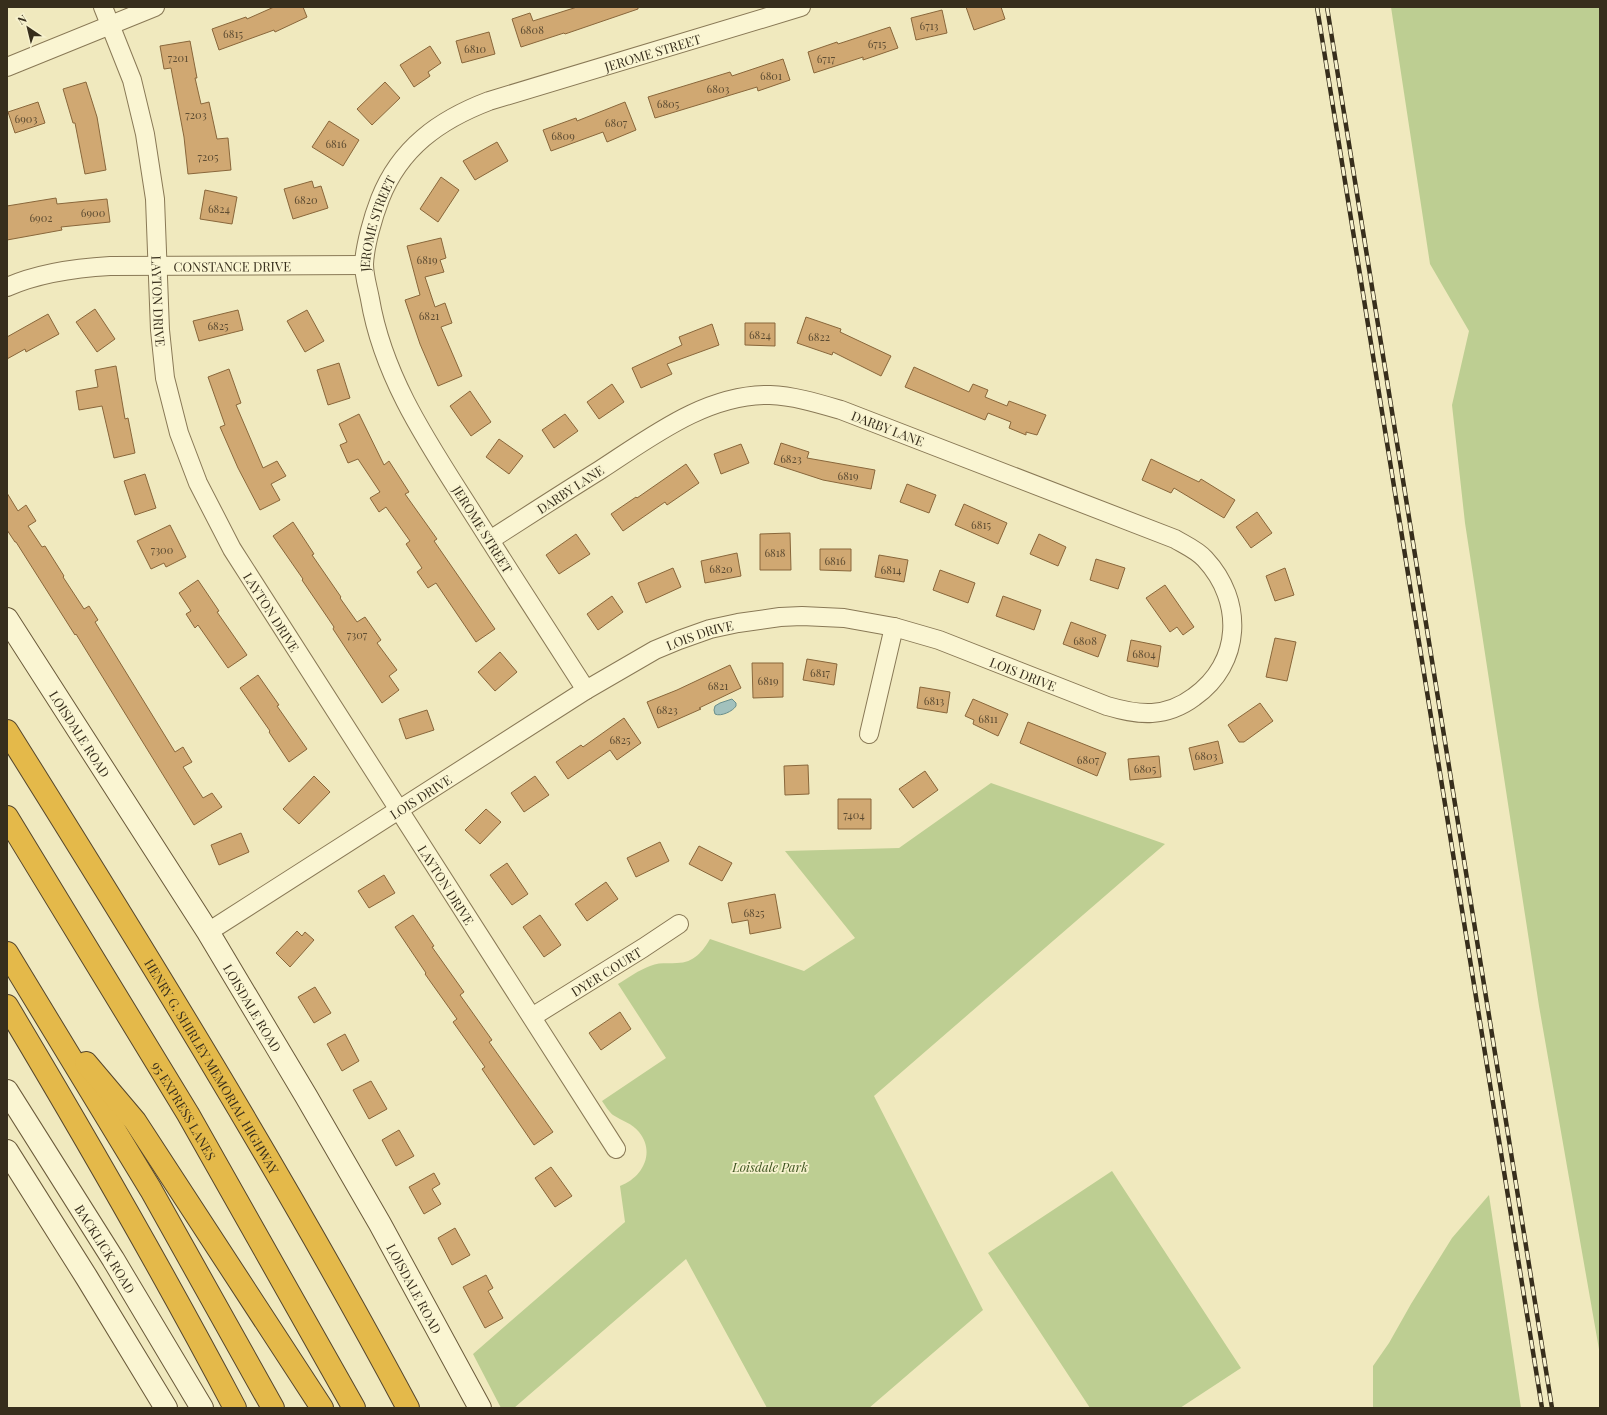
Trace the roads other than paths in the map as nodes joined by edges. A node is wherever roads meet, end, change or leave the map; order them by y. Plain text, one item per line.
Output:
1 (103, 7) edge
2 (155, 7) edge
3 (801, 7) edge
4 (111, 25) junction
5 (7, 67) edge
6 (158, 265) junction
7 (364, 265) junction
8 (7, 287) edge
9 (490, 540) junction
10 (7, 619) edge
11 (894, 628) junction
12 (1229, 651) joint
13 (586, 690) junction
14 (7, 730) edge
15 (868, 734) dead end
16 (399, 810) junction
17 (7, 817) edge
18 (679, 924) dead end
19 (208, 932) junction
20 (7, 953) edge
21 (7, 1006) edge
22 (532, 1016) junction
23 (47, 1018) junction
24 (7, 1090) edge
25 (616, 1150) dead end
26 (7, 1151) edge
27 (166, 1408) edge
28 (202, 1408) edge
29 (235, 1408) edge
30 (273, 1408) edge
31 (322, 1408) edge
32 (354, 1408) edge
33 (408, 1408) edge
34 (480, 1408) edge

1 - 4 street, LAYTON DRIVE
2 - 4 street
3 - 7 street, JEROME STREET
4 - 5 street
4 - 6 street, LAYTON DRIVE
6 - 7 street, CONSTANCE DRIVE
6 - 8 street, CONSTANCE DRIVE
6 - 16 street, LAYTON DRIVE
7 - 9 street, JEROME STREET
9 - 12 street, DARBY LANE
9 - 13 street, JEROME STREET
10 - 19 main road, LOISDALE ROAD
11 - 12 street, LOIS DRIVE
11 - 13 street, LOIS DRIVE
11 - 15 street
13 - 16 street, LOIS DRIVE
14 - 33 highway, HENRY G. SHIRLEY MEMORIAL HIGHWAY
16 - 19 street, LOIS DRIVE
16 - 22 street, LAYTON DRIVE
17 - 32 highway, 95 EXPRESS LANES
18 - 22 street, DYER COURT
19 - 34 main road, LOISDALE ROAD
20 - 23 highway
21 - 29 highway
22 - 25 street, LAYTON DRIVE
23 - 30 highway
23 - 31 highway
24 - 28 main road, BACKLICK ROAD
26 - 27 main road

